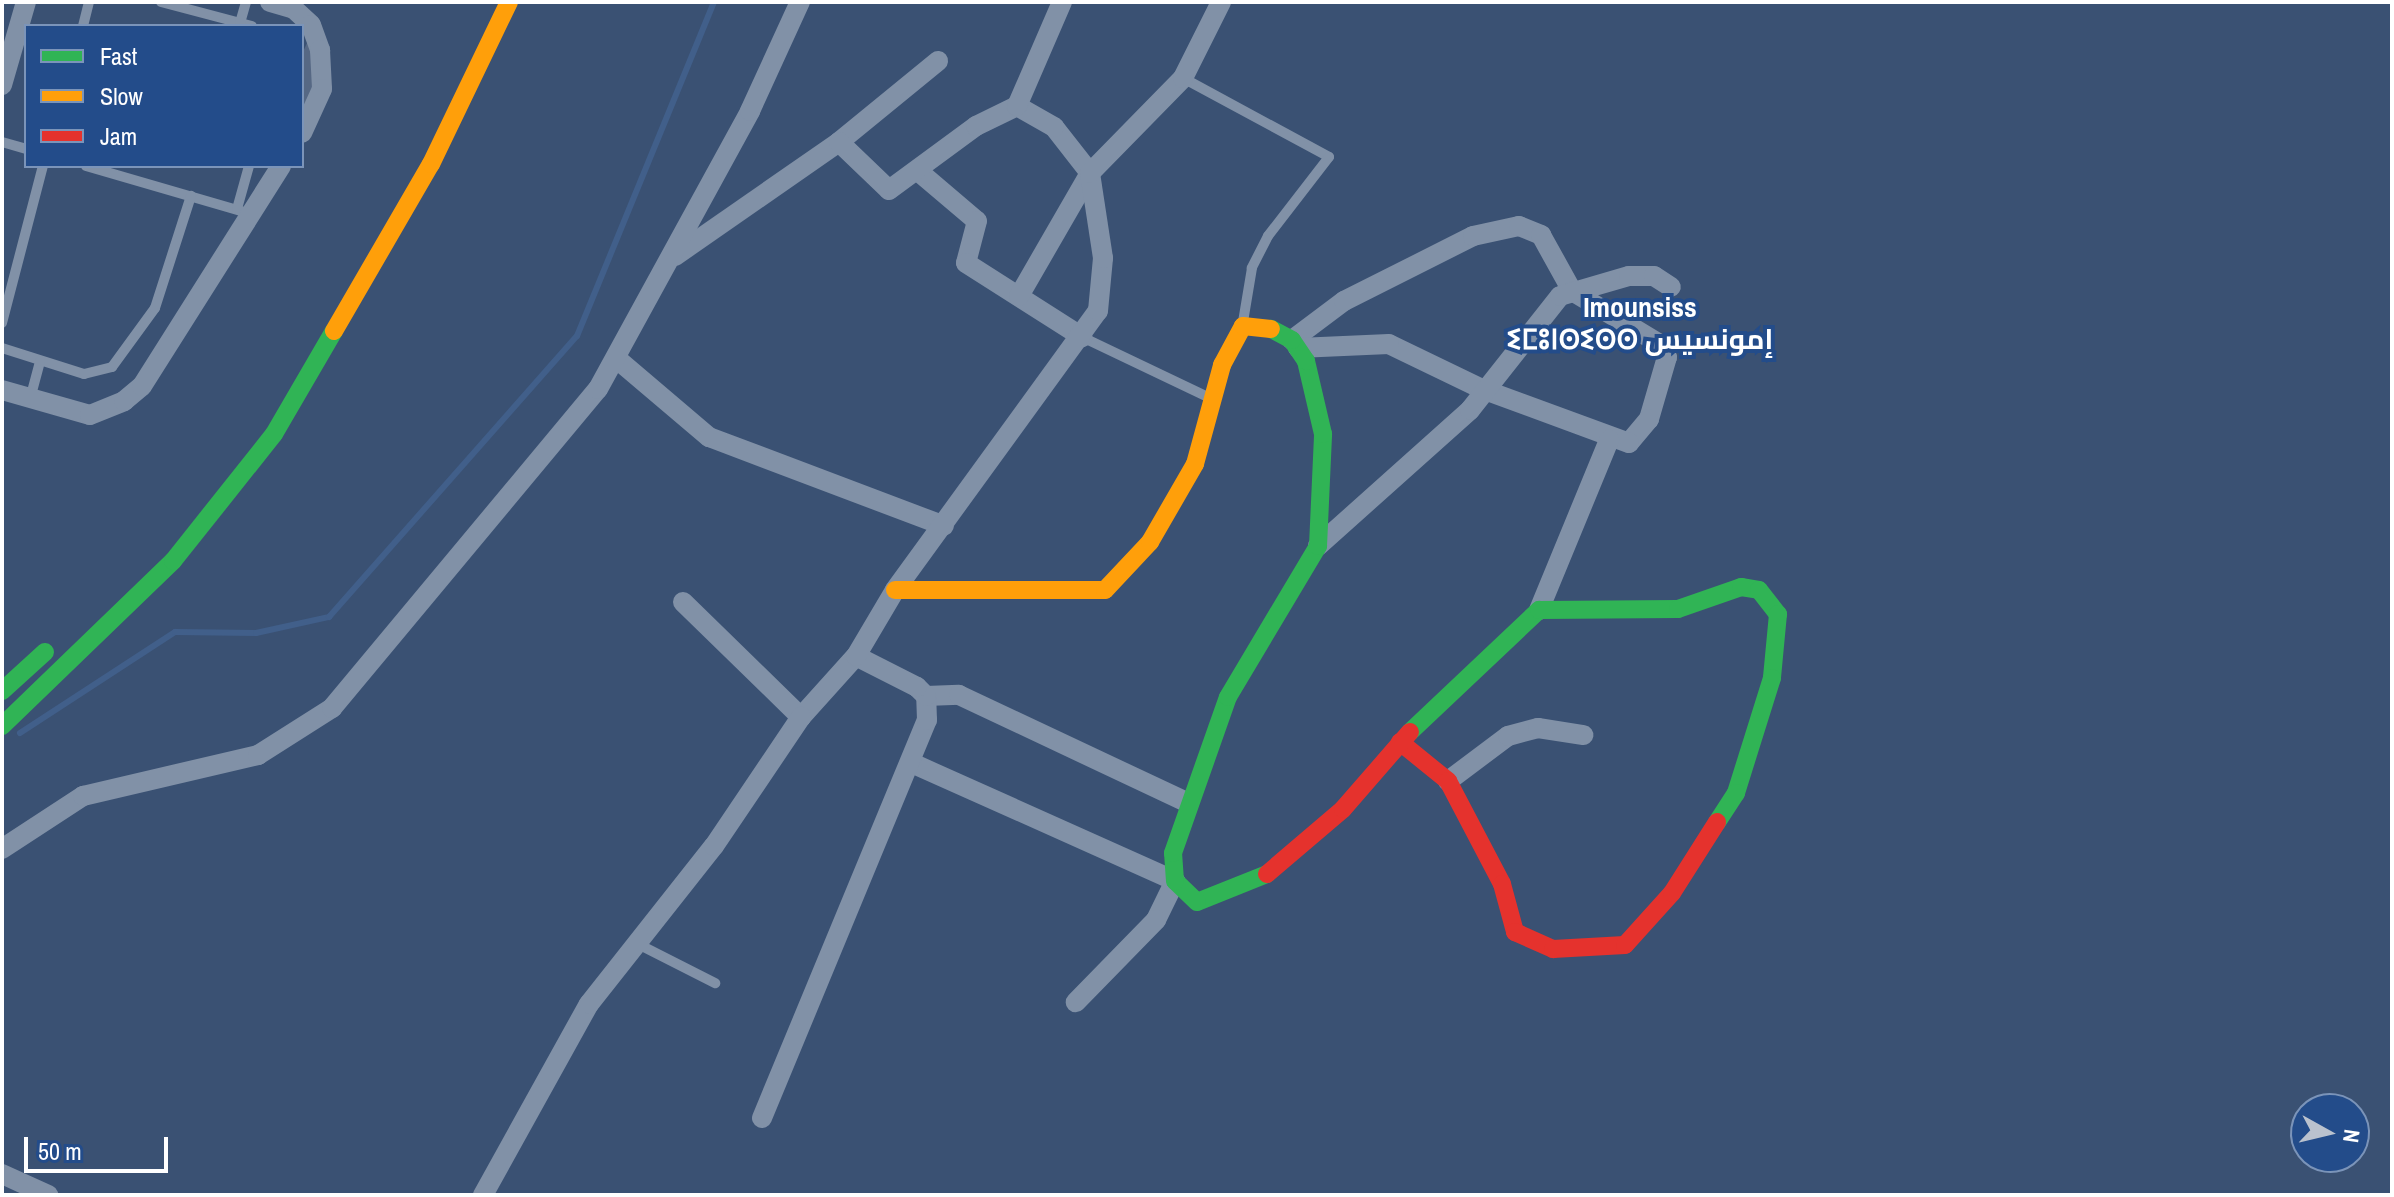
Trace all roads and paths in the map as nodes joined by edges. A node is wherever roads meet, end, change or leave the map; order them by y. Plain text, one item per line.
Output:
1 (26, 2) edge
2 (89, 2) edge
3 (161, 2) edge
4 (246, 2) edge
5 (270, 2) edge
6 (509, 2) edge
7 (800, 2) edge
8 (1062, 2) edge
9 (1221, 2) edge
10 (240, 23) junction
11 (84, 24) edge
12 (244, 24) edge
13 (938, 61) dead end
14 (1183, 78) junction
15 (2, 85) edge
16 (1017, 106) junction
17 (304, 129) edge
18 (2, 142) edge
19 (839, 142) junction
20 (24, 148) edge
21 (42, 168) edge
22 (93, 168) edge
23 (249, 168) edge
24 (279, 168) edge
25 (918, 171) junction
26 (1090, 173) junction
27 (191, 196) junction
28 (244, 212) junction
29 (369, 226) dead end
30 (671, 259) junction
31 (1671, 287) dead end
32 (1572, 291) junction
33 (1019, 296) junction
34 (2, 323) edge
35 (1243, 326) junction
36 (1082, 337) junction
37 (1295, 344) junction
38 (2, 348) edge
39 (617, 359) junction
40 (40, 361) junction
41 (284, 373) dead end
42 (1482, 389) junction
43 (2, 390) edge
44 (30, 399) junction
45 (1217, 401) junction
46 (1609, 440) junction
47 (944, 526) junction
48 (1318, 546) junction
49 (895, 590) junction
50 (111, 591) dead end
51 (683, 602) dead end
52 (1539, 610) junction
53 (78, 622) dead end
54 (57, 642) dead end
55 (856, 656) junction
56 (2, 691) edge
57 (926, 696) junction
58 (801, 717) junction
59 (2, 726) edge
60 (1583, 735) dead end
61 (1400, 742) junction
62 (914, 764) junction
63 (1448, 781) junction
64 (1189, 803) junction
65 (2, 849) edge
66 (1175, 881) junction
67 (634, 942) junction
68 (715, 983) dead end
69 (1076, 1002) dead end
70 (762, 1118) dead end
71 (2, 1174) edge
72 (48, 1195) edge
73 (483, 1195) edge

1 - 15 street
2 - 11 lane
3 - 10 lane
4 - 10 lane
5 - 17 street
6 - 59 main road
7 - 30 street
8 - 16 street
9 - 14 street
10 - 12 lane
13 - 19 street
14 - 26 street
14 - 35 lane
16 - 25 street
16 - 26 street
18 - 20 lane
19 - 25 street
19 - 30 street
21 - 34 lane
22 - 27 lane
23 - 28 lane
24 - 28 street
25 - 33 street
26 - 33 street
26 - 36 street
27 - 28 lane
27 - 40 lane
28 - 44 street
29 - 41 main road
30 - 39 street
31 - 32 street
32 - 37 street
32 - 42 street
32 - 46 street
33 - 36 street
35 - 37 main road
35 - 45 main road
36 - 45 lane
36 - 47 street
37 - 42 street
37 - 48 main road
38 - 40 lane
39 - 47 street
39 - 65 street
40 - 44 lane
42 - 46 street
42 - 48 street
43 - 44 street
45 - 49 main road
46 - 52 street
47 - 49 street
48 - 64 main road
49 - 55 street
50 - 53 main road
51 - 58 street
52 - 61 main road
52 - 63 main road
54 - 56 main road
55 - 57 street
55 - 58 street
57 - 62 street
57 - 64 street
58 - 67 street
60 - 63 street
61 - 63 main road
61 - 66 main road
62 - 66 street
62 - 70 street
64 - 66 main road
66 - 69 street
67 - 68 lane
67 - 73 street
71 - 72 street

